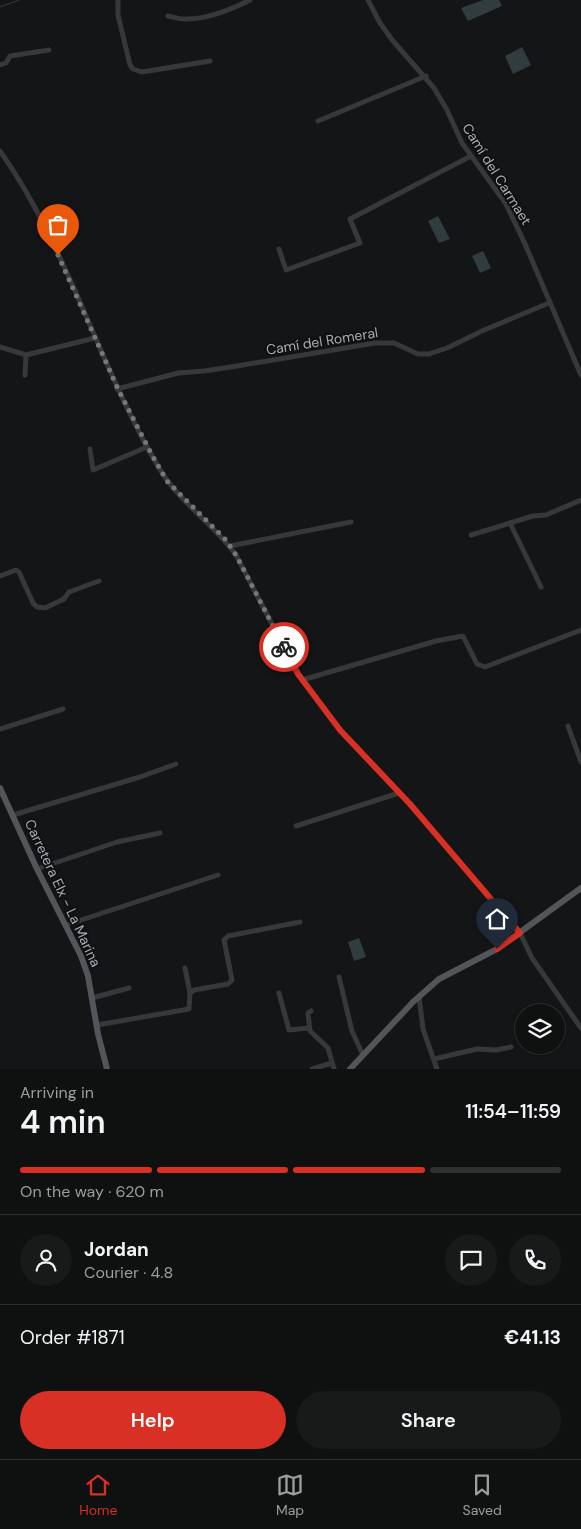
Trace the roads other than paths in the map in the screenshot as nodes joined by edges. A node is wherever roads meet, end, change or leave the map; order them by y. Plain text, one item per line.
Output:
1 (118, 0) edge
2 (250, 0) edge
3 (368, 0) edge
4 (168, 16) dead end
5 (49, 50) dead end
6 (210, 61) dead end
7 (0, 64) edge
8 (426, 76) junction
9 (318, 121) dead end
10 (0, 151) edge
11 (471, 156) junction
12 (279, 249) dead end
13 (549, 303) junction
14 (95, 338) junction
15 (0, 347) edge
16 (26, 355) junction
17 (25, 375) dead end
18 (581, 375) edge
19 (118, 389) junction
20 (147, 448) junction
21 (90, 449) dead end
22 (581, 500) edge
23 (352, 522) dead end
24 (510, 523) junction
25 (471, 535) dead end
26 (230, 546) junction
27 (0, 576) edge
28 (99, 581) dead end
29 (541, 587) dead end
30 (581, 630) edge
31 (302, 680) junction
32 (63, 710) dead end
33 (568, 726) dead end
34 (0, 729) edge
35 (581, 762) edge
36 (176, 764) dead end
37 (0, 788) edge
38 (399, 793) junction
39 (13, 815) junction
40 (296, 826) dead end
41 (160, 833) dead end
42 (37, 869) junction
43 (218, 875) dead end
44 (581, 888) edge
45 (300, 922) dead end
46 (66, 925) junction
47 (520, 933) junction
48 (185, 968) dead end
49 (339, 977) dead end
50 (129, 988) dead end
51 (190, 993) junction
52 (279, 993) dead end
53 (419, 996) junction
54 (92, 998) junction
55 (311, 1010) dead end
56 (97, 1025) junction
57 (310, 1028) junction
58 (581, 1028) edge
59 (511, 1047) dead end
60 (363, 1055) junction
61 (434, 1059) junction
62 (332, 1063) junction
63 (107, 1069) edge
64 (312, 1069) edge
65 (334, 1069) edge
66 (350, 1069) edge
67 (437, 1069) edge

1 - 6 street
2 - 4 street
3 - 8 street, Camí del Carmaet
5 - 7 street
8 - 9 street
8 - 11 street, Camí del Carmaet
10 - 14 street
11 - 12 street
11 - 13 street, Camí del Carmaet
13 - 18 street, Camí del Carmaet
13 - 19 street, Camí del Romeral
14 - 16 street
14 - 19 street
15 - 16 street
16 - 17 street
19 - 20 street
20 - 21 street
20 - 26 street
22 - 24 street
23 - 26 street
24 - 25 street
24 - 29 street
26 - 31 street
27 - 28 street
30 - 31 street
31 - 38 street
32 - 34 street
33 - 35 street
36 - 39 street
37 - 39 main road, Carretera Elx - La Marina
38 - 40 street
38 - 47 street
39 - 42 main road, Carretera Elx - La Marina
41 - 42 street
42 - 46 main road, Carretera Elx - La Marina
43 - 46 street
44 - 47 main road
45 - 51 street
46 - 54 main road, Carretera Elx - La Marina
47 - 53 main road
47 - 58 street
48 - 51 street
49 - 60 street
50 - 54 street
51 - 56 street
52 - 57 street
53 - 60 main road
53 - 61 street
54 - 56 main road, Carretera Elx - La Marina
55 - 57 street
56 - 63 main road, Carretera Elx - La Marina
57 - 62 street
59 - 61 street
60 - 66 main road
61 - 67 street
62 - 64 street
62 - 65 street

